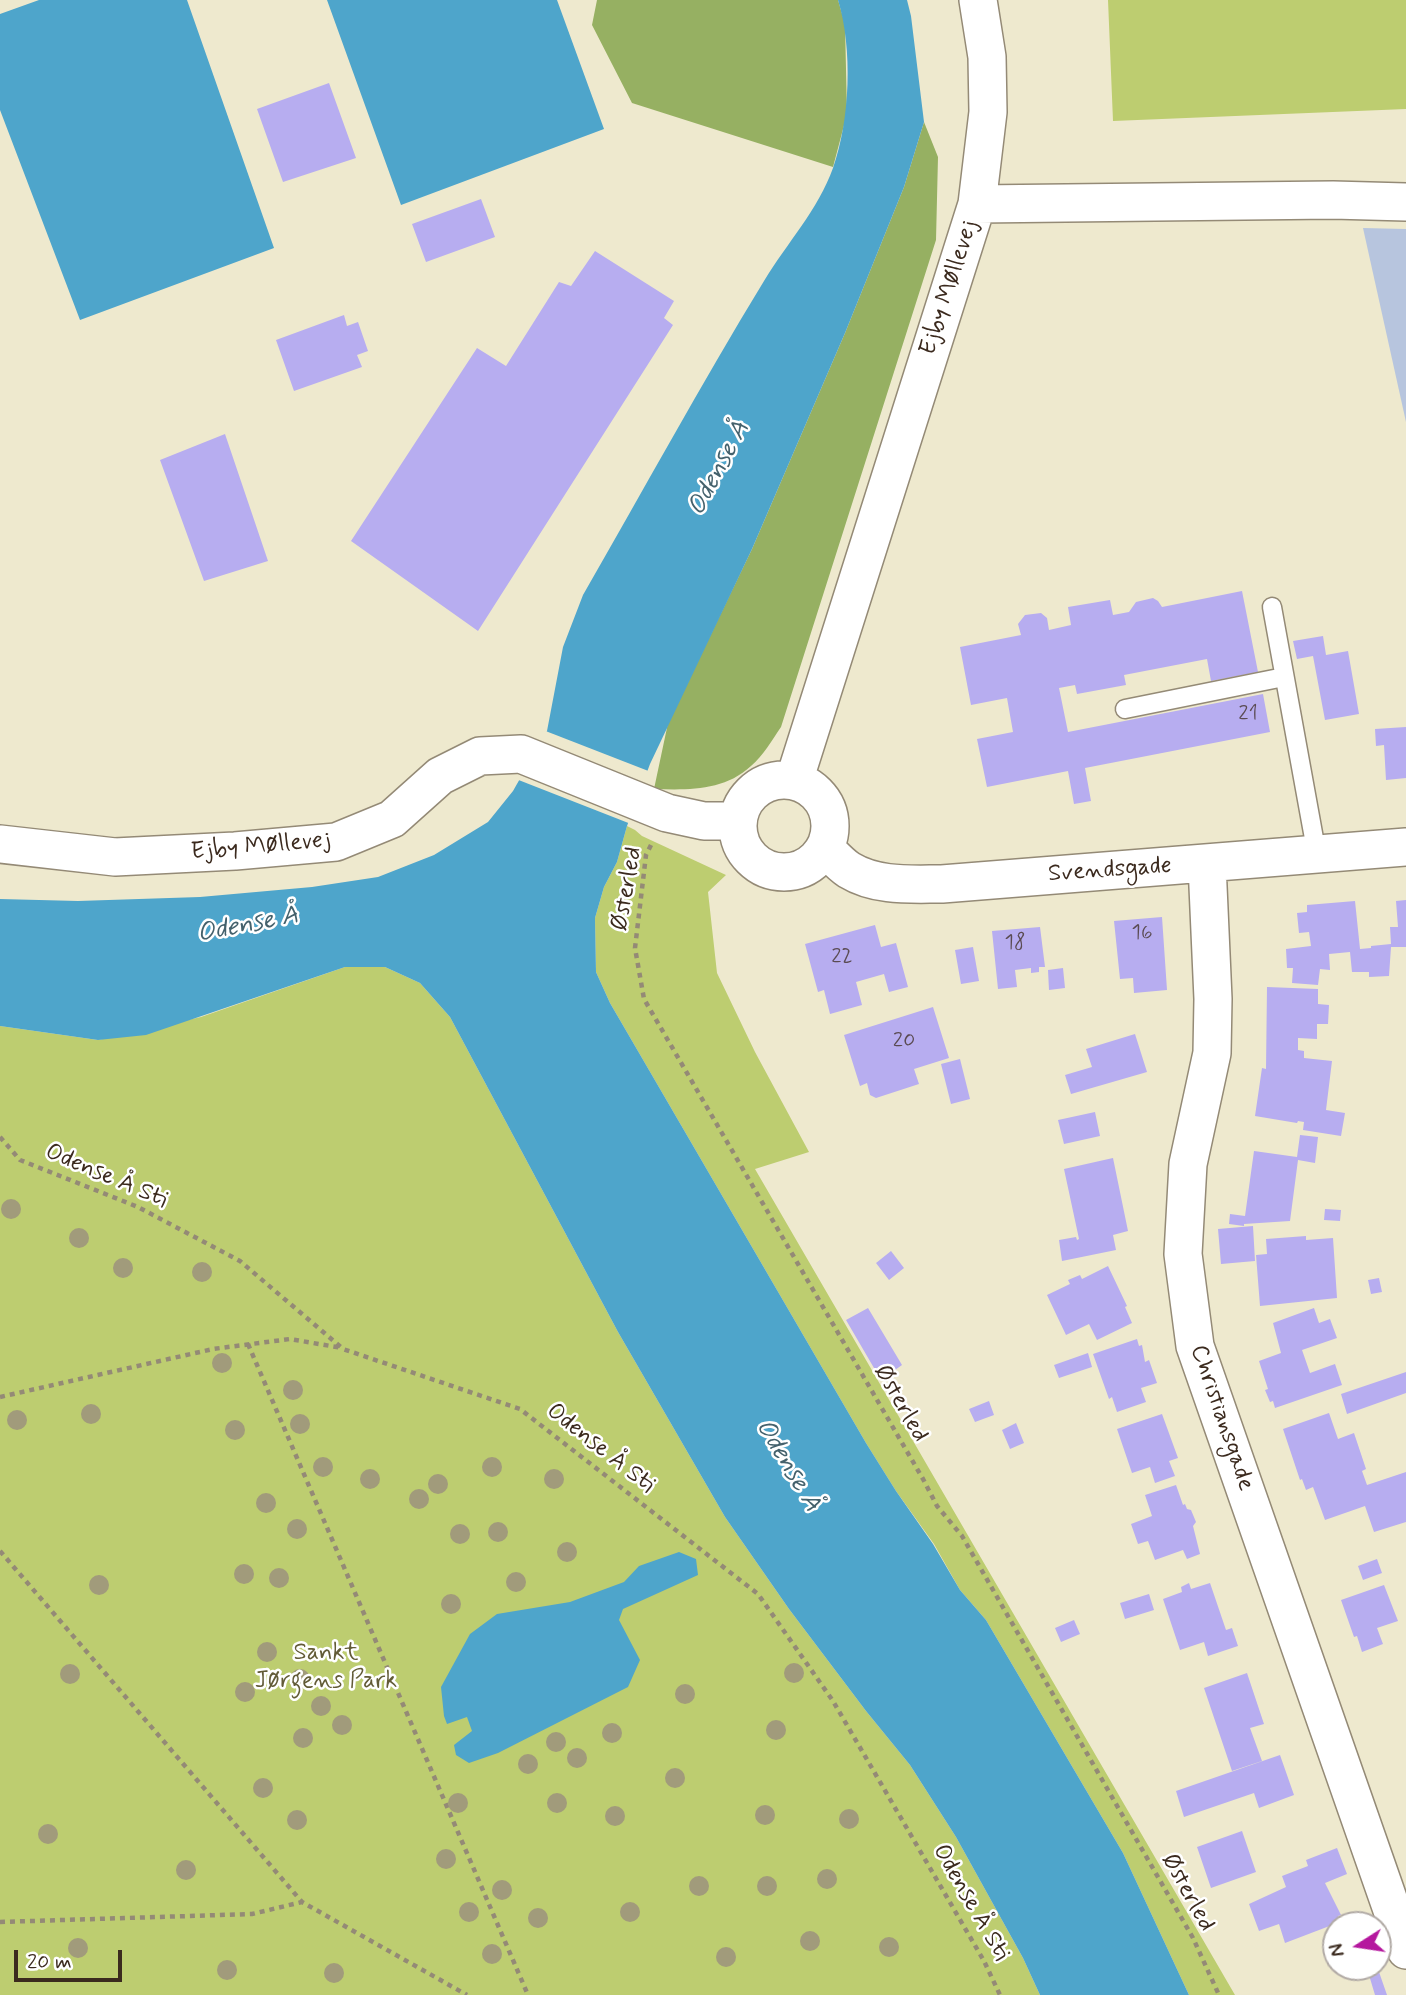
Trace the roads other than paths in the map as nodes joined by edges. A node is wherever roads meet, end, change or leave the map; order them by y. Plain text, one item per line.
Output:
1 (978, 0) edge
2 (1406, 202) edge
3 (977, 204) junction
4 (1272, 607) dead end
5 (1284, 677) junction
6 (1125, 709) dead end
7 (794, 781) junction
8 (738, 821) junction
9 (0, 844) edge
10 (1406, 847) edge
11 (825, 848) junction
12 (1317, 855) junction
13 (1207, 864) junction
14 (1406, 1950) edge

1 - 3 street
2 - 3 street, Ejby Møllevej
3 - 7 street, Ejby Møllevej
4 - 5 lane
5 - 6 lane
5 - 12 lane
7 - 8 street
7 - 11 street
8 - 9 street, Ejby Møllevej
8 - 11 street
10 - 12 street, Svendsgade
11 - 13 street, Svendsgade
12 - 13 street, Svendsgade
13 - 14 street, Christiansgade

